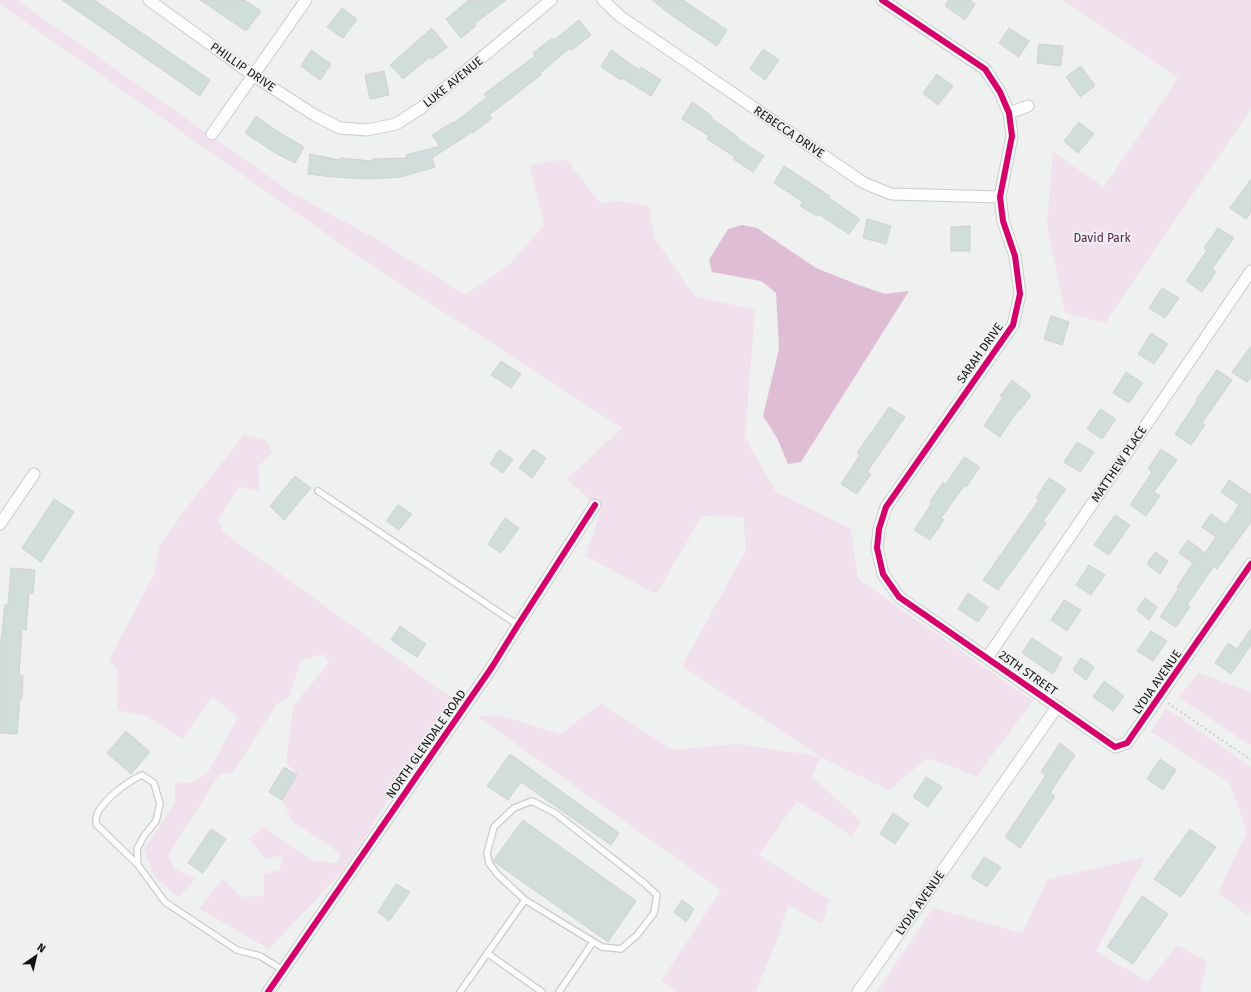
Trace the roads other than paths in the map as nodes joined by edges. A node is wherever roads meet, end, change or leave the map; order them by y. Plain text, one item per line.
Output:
1 (149, 0) edge
2 (306, 0) edge
3 (551, 0) edge
4 (603, 0) edge
5 (882, 0) edge
6 (254, 76) junction
7 (1028, 106) dead end
8 (1009, 113) junction
9 (340, 128) joint
10 (212, 134) dead end
11 (1000, 197) junction
12 (1251, 271) edge
13 (34, 474) dead end
14 (318, 491) dead end
15 (595, 505) dead end
16 (0, 524) edge
17 (1251, 564) edge
18 (518, 625) junction
19 (987, 658) junction
20 (1057, 707) junction
21 (138, 865) junction
22 (525, 900) junction
23 (593, 942) junction
24 (487, 953) junction
25 (283, 970) junction
26 (268, 992) edge
27 (460, 992) edge
28 (542, 992) edge
29 (559, 992) edge
30 (858, 992) edge

1 - 6 street, PHILLIP DRIVE
2 - 6 street
3 - 9 street, LUKE AVENUE
4 - 11 street, REBECCA DRIVE
5 - 8 street, SARAH DRIVE
6 - 9 street, PHILLIP DRIVE
6 - 10 street
7 - 8 street
8 - 11 street, SARAH DRIVE
11 - 19 street, SARAH DRIVE
12 - 19 street, MATTHEW PLACE
13 - 16 street
14 - 18 lane
15 - 18 street, NORTH GLENDALE ROAD
17 - 20 street, LYDIA AVENUE
18 - 25 street, NORTH GLENDALE ROAD
19 - 20 street, 25TH STREET
20 - 30 street, LYDIA AVENUE
21 - 21 lane
21 - 25 lane
22 - 23 lane
22 - 23 lane
22 - 24 lane
23 - 29 lane
24 - 27 lane
24 - 28 lane
25 - 26 street, NORTH GLENDALE ROAD

